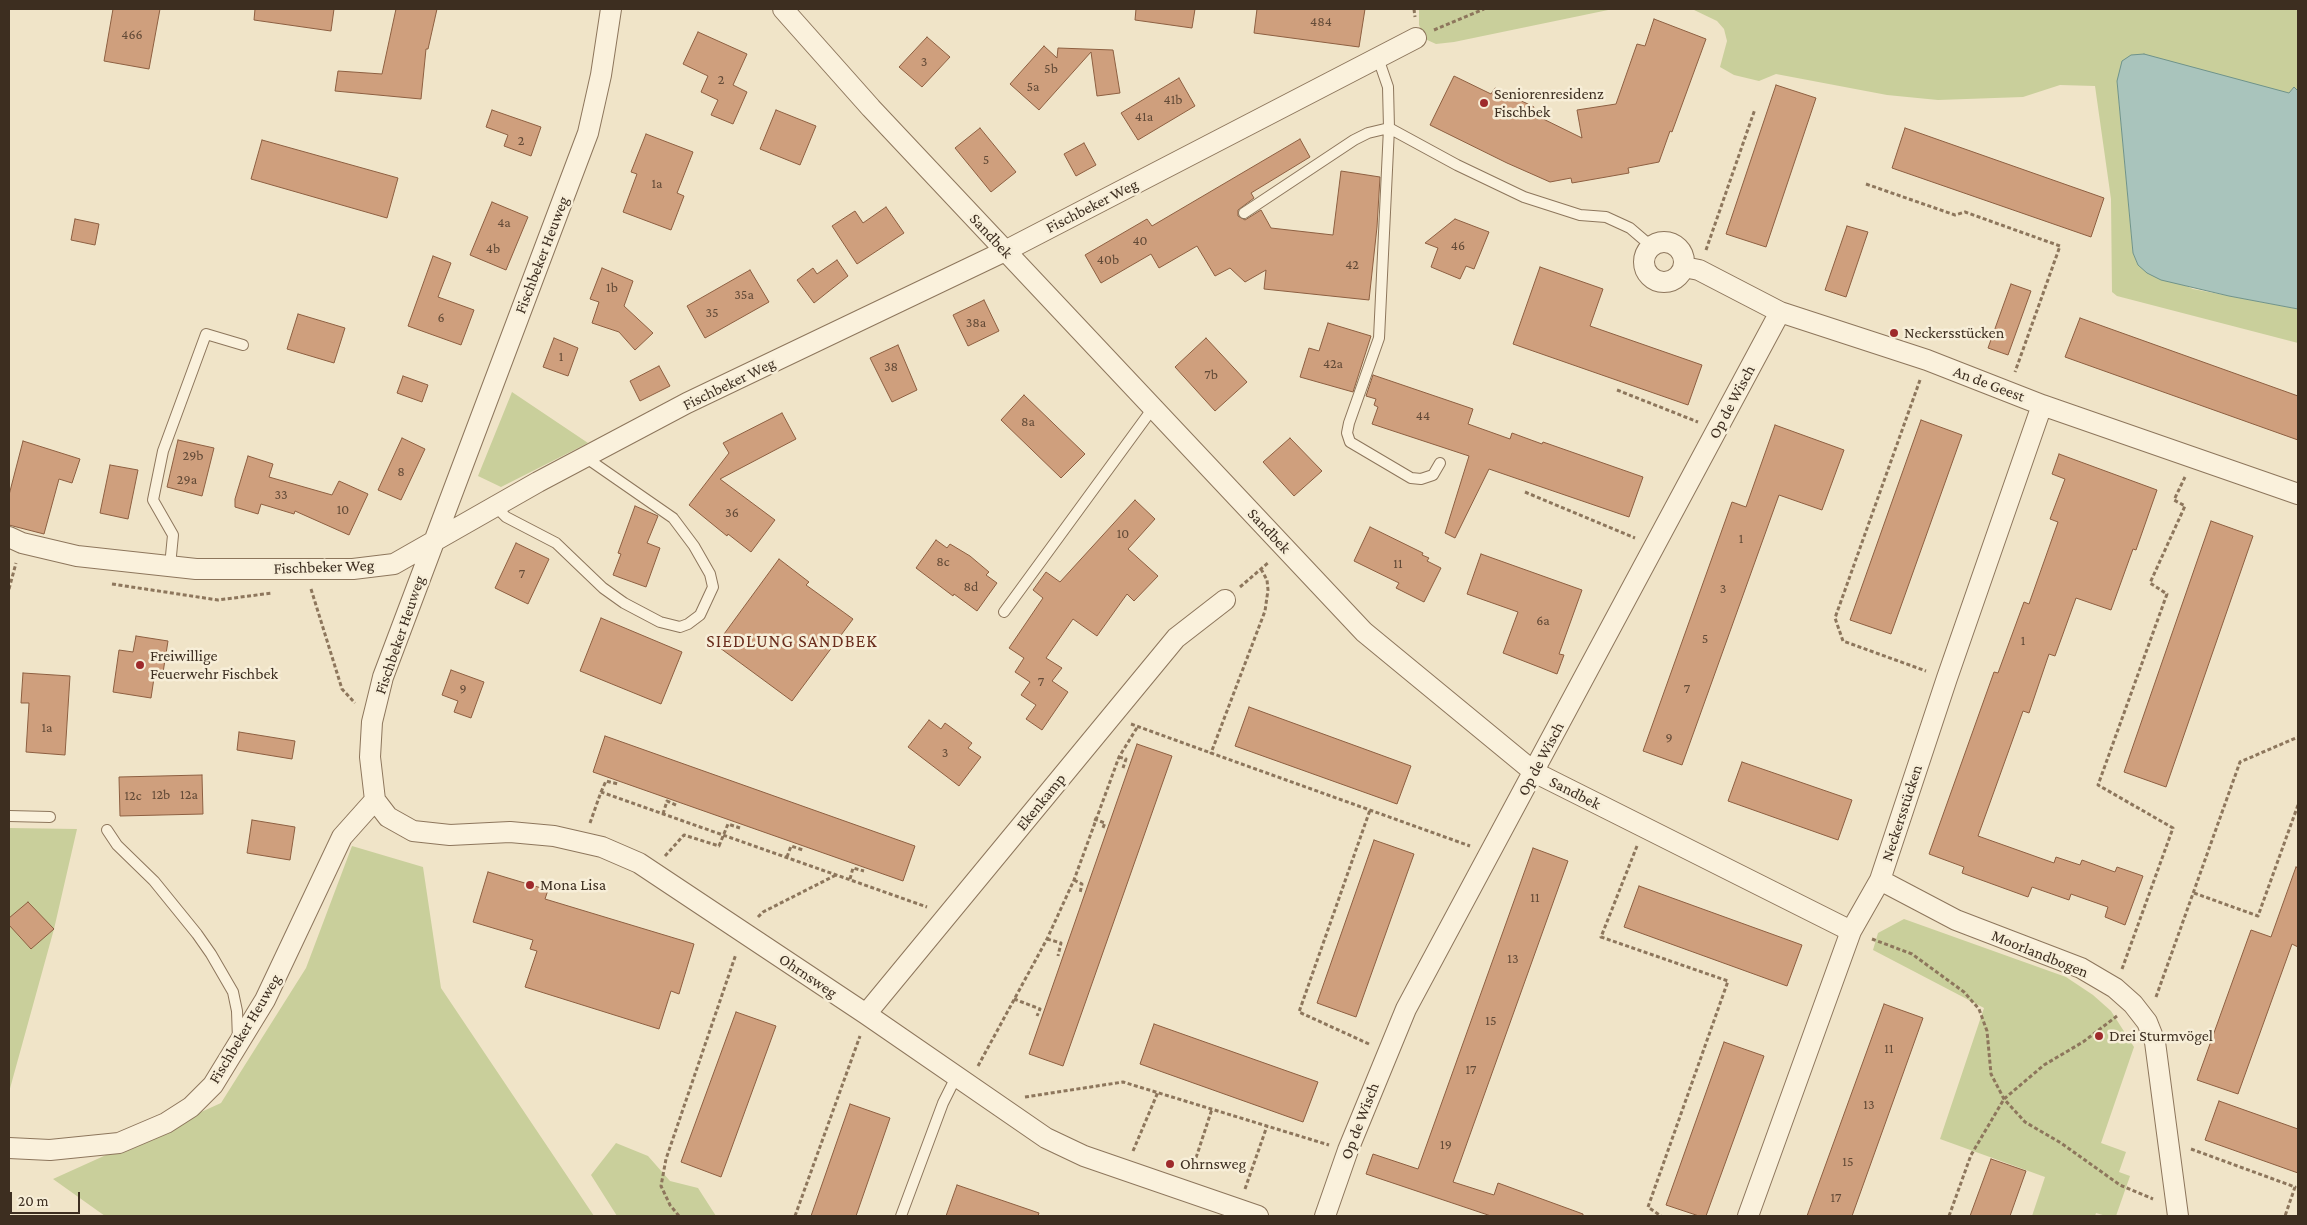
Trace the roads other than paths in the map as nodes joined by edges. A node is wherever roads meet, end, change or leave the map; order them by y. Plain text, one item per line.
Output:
1 (611, 9) edge
2 (783, 9) edge
3 (1416, 38) road end
4 (1378, 58) junction
5 (1389, 128) junction
6 (1244, 213) dead end
7 (1650, 246) junction
8 (1005, 251) junction
9 (1684, 267) junction
10 (1780, 312) junction
11 (243, 345) dead end
12 (2042, 405) junction
13 (1152, 408) junction
14 (585, 457) junction
15 (1440, 463) dead end
16 (2298, 494) edge
17 (496, 506) junction
18 (9, 537) edge
19 (432, 543) junction
20 (170, 566) junction
21 (1224, 600) road end
22 (1004, 612) dead end
23 (1534, 772) junction
24 (375, 800) junction
25 (9, 816) edge
26 (50, 817) dead end
27 (107, 830) dead end
28 (1880, 880) junction
29 (1851, 931) junction
30 (866, 1014) junction
31 (238, 1043) junction
32 (962, 1081) junction
33 (9, 1148) edge
34 (2178, 1212) edge
35 (901, 1216) edge
36 (1258, 1216) edge
37 (1325, 1216) edge
38 (1748, 1216) edge

1 - 19 street, Fischbeker Heuweg
2 - 8 street, Sandbek
3 - 4 street, Fischbeker Weg
4 - 5 lane
4 - 8 street, Fischbeker Weg
5 - 6 lane
5 - 7 lane
5 - 15 lane
7 - 9 street
7 - 9 street
8 - 13 street, Sandbek
8 - 14 street, Fischbeker Weg
9 - 10 street, An de Geest
10 - 12 street, An de Geest
10 - 23 street, Op de Wisch
11 - 20 lane
12 - 16 street, An de Geest
12 - 28 street, Neckersstücken
13 - 22 lane
13 - 23 street, Sandbek
14 - 17 street, Fischbeker Weg
14 - 17 lane
17 - 19 street, Fischbeker Weg
18 - 20 street, Fischbeker Weg
19 - 20 street, Fischbeker Weg
19 - 24 street, Fischbeker Heuweg
21 - 30 street, Ekenkamp
23 - 29 street, Sandbek
23 - 37 street, Op de Wisch
24 - 30 street, Ohrnsweg
24 - 31 street, Fischbeker Heuweg
25 - 26 lane
27 - 31 lane
28 - 29 street, Neckersstücken
28 - 34 street, Moorlandbogen
29 - 38 street, Neckersstücken
30 - 32 street, Ohrnsweg
31 - 33 street, Fischbeker Heuweg
32 - 35 lane
32 - 36 street, Ohrnsweg

